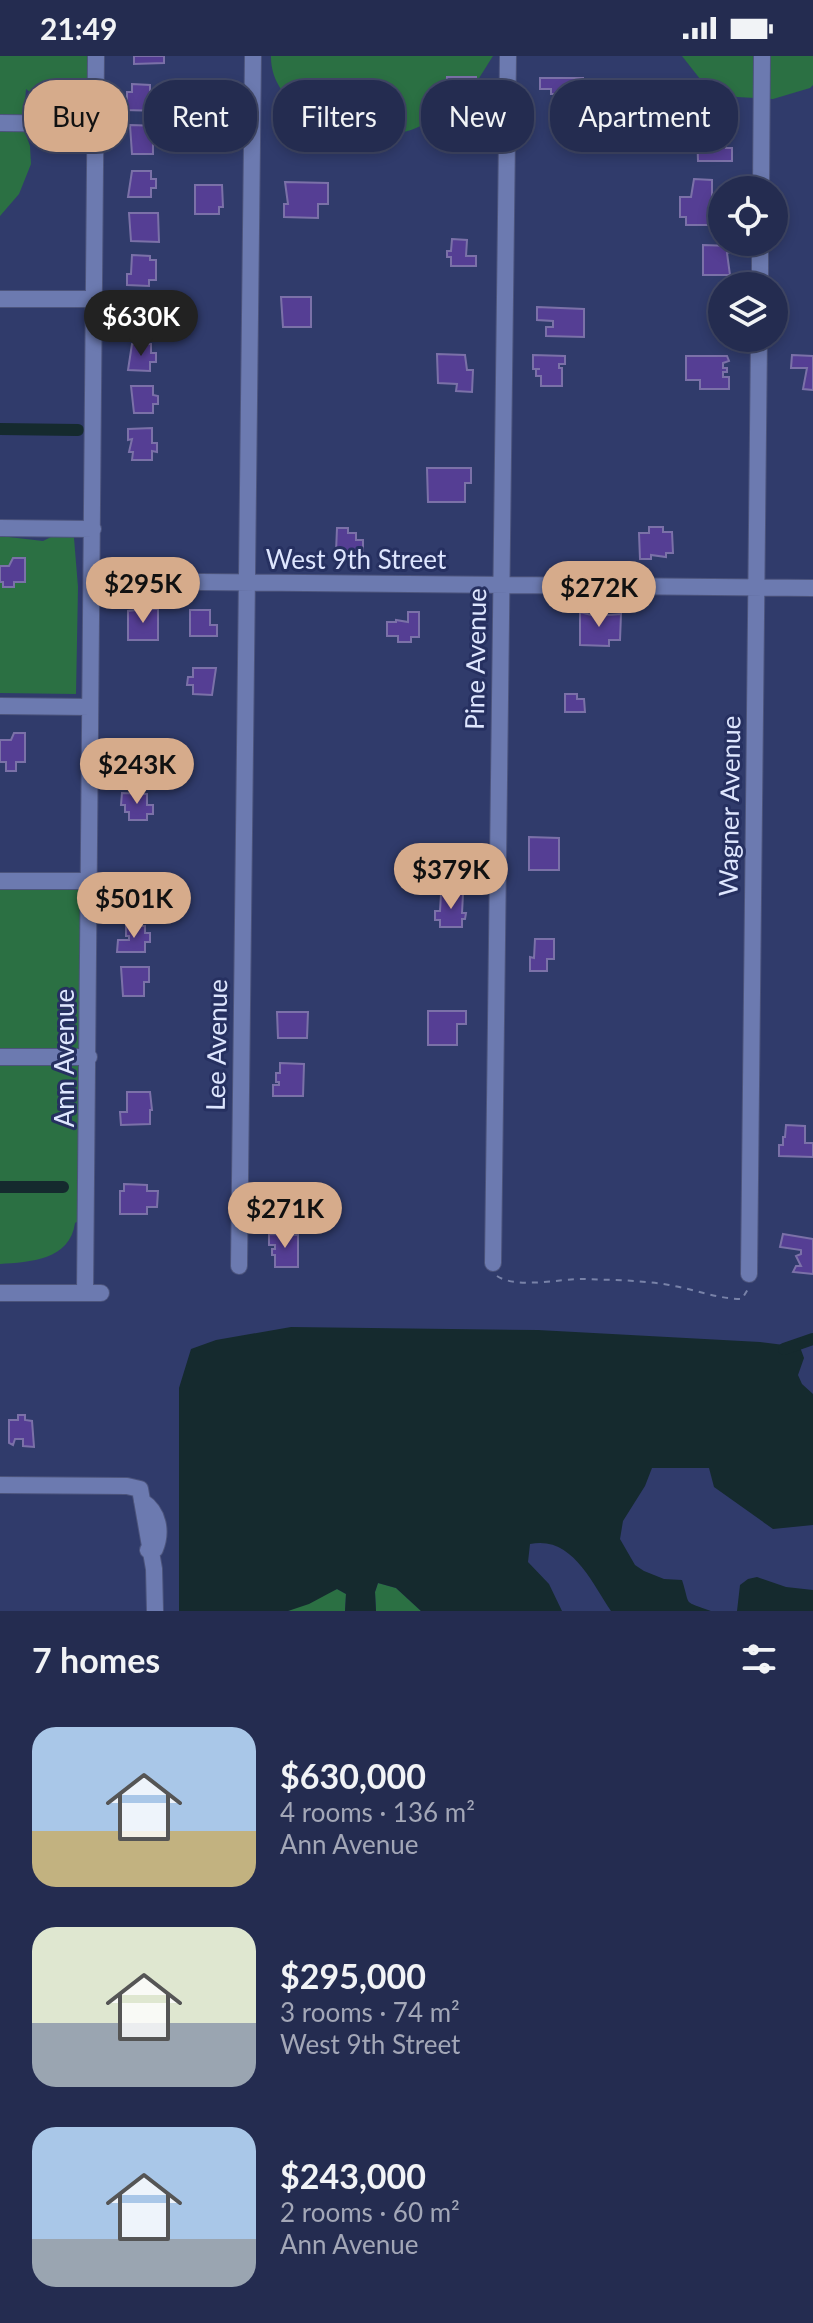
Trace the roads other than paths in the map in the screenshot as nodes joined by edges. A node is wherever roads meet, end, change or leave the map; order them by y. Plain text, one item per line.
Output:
1 (96, 56) edge
2 (253, 56) edge
3 (508, 56) edge
4 (762, 56) edge
5 (96, 80) edge
6 (0, 123) edge
7 (24, 123) edge
8 (96, 152) edge
9 (761, 176) edge
10 (0, 299) edge
11 (94, 299) junction
12 (759, 352) edge
13 (0, 528) edge
14 (93, 529) junction
15 (92, 581) junction
16 (246, 584) junction
17 (501, 586) junction
18 (757, 588) junction
19 (813, 588) edge
20 (0, 706) edge
21 (90, 707) junction
22 (0, 881) edge
23 (90, 881) junction
24 (0, 1057) edge
25 (89, 1057) junction
26 (493, 1263) road end
27 (239, 1266) dead end
28 (749, 1274) road end
29 (0, 1293) edge
30 (0, 1485) edge
31 (155, 1611) edge

1 - 5 street, Ann Avenue
2 - 16 street, Lee Avenue
3 - 17 street, Pine Avenue
4 - 9 street
6 - 7 street
8 - 11 street, Ann Avenue
10 - 11 street
11 - 14 street, Ann Avenue
12 - 18 street, Wagner Avenue
13 - 14 street
14 - 15 street, Ann Avenue
15 - 16 street, West 9th Street
15 - 21 street, Ann Avenue
16 - 17 street, West 9th Street
16 - 27 street, Lee Avenue
17 - 18 street, West 9th Street
17 - 26 street, Pine Avenue
18 - 19 street, West 9th Street
18 - 28 street, Wagner Avenue
20 - 21 street
21 - 23 street, Ann Avenue
22 - 23 street
23 - 25 street, Ann Avenue
24 - 25 street
25 - 29 street, Ann Avenue
30 - 31 street

